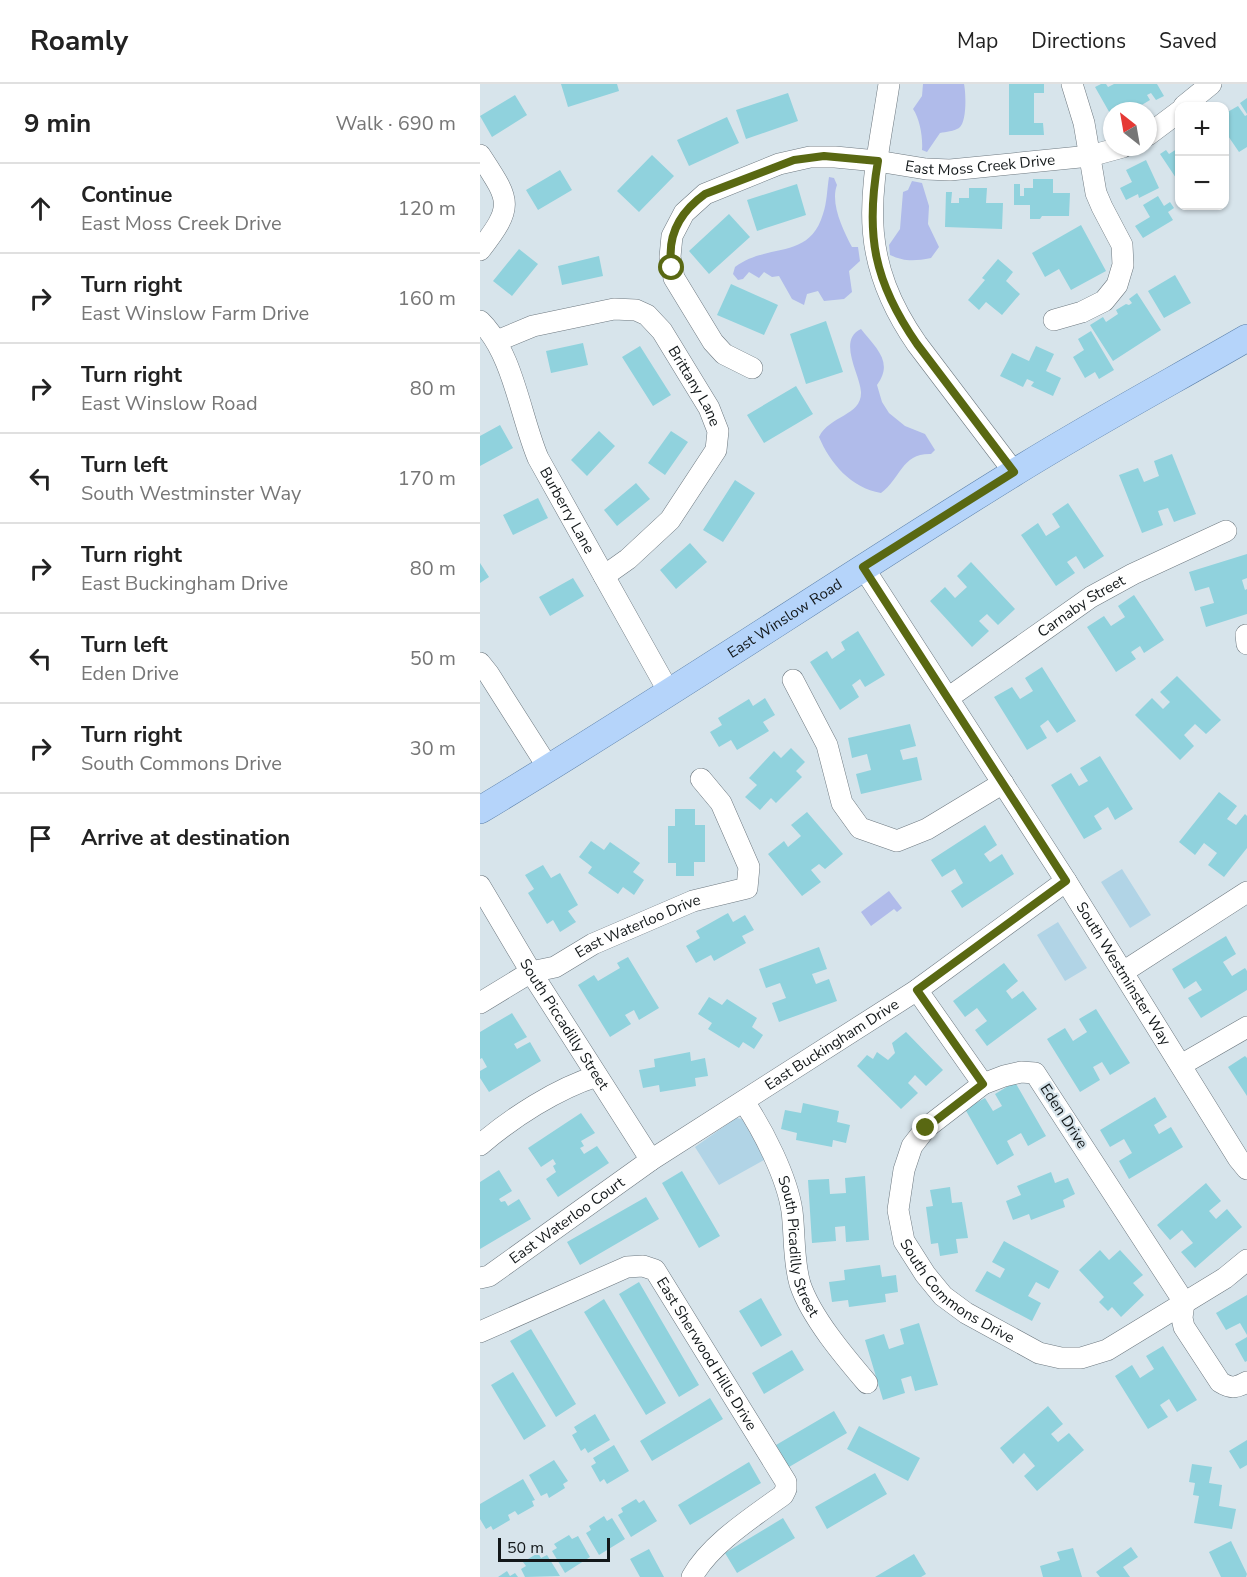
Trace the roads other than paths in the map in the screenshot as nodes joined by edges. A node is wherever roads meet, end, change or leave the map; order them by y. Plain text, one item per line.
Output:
1 (889, 84) edge
2 (1072, 84) edge
3 (1211, 84) edge
4 (1189, 102) edge
5 (1175, 114) edge
6 (1157, 128) edge
7 (1103, 152) edge
8 (480, 155) edge
9 (1090, 156) junction
10 (878, 161) junction
11 (480, 250) edge
12 (1054, 320) dead end
13 (480, 321) edge
14 (1247, 338) edge
15 (497, 341) junction
16 (752, 368) dead end
17 (1014, 472) junction
18 (1226, 531) dead end
19 (863, 567) junction
20 (604, 576) junction
21 (480, 663) edge
22 (794, 680) dead end
23 (670, 694) junction
24 (948, 698) junction
25 (549, 769) junction
26 (701, 778) dead end
27 (1003, 783) junction
28 (480, 810) edge
29 (1066, 881) junction
30 (480, 886) edge
31 (1247, 892) edge
32 (531, 972) junction
33 (1123, 972) junction
34 (917, 990) junction
35 (480, 1003) edge
36 (1247, 1027) edge
37 (1181, 1065) junction
38 (597, 1076) junction
39 (983, 1084) junction
40 (744, 1102) junction
41 (480, 1145) edge
42 (651, 1160) junction
43 (1247, 1169) edge
44 (1247, 1260) edge
45 (480, 1278) edge
46 (1185, 1302) junction
47 (480, 1332) edge
48 (867, 1383) dead end
49 (1242, 1385) edge
50 (692, 1577) edge

1 - 10 street
2 - 9 street
3 - 4 street
5 - 6 street
7 - 9 street, East Moss Creek Drive
8 - 11 street
9 - 10 street, East Moss Creek Drive
9 - 12 street
10 - 16 street, East Moss Creek Drive
10 - 17 street
13 - 15 street, Burberry Lane
14 - 17 main road, East Winslow Road
15 - 20 street, Burberry Lane
15 - 20 street, Brittany Lane
17 - 19 main road, East Winslow Road
18 - 24 street, Carnaby Street
19 - 23 main road, East Winslow Road
19 - 24 street, South Westminster Way
20 - 23 street, Burberry Lane
21 - 25 street
22 - 27 street
23 - 25 main road, East Winslow Road
24 - 27 street, South Westminster Way
25 - 28 main road, East Winslow Road
26 - 32 street, East Waterloo Drive
27 - 29 street, South Westminster Way
29 - 33 street, South Westminster Way
29 - 34 street, East Buckingham Drive
30 - 32 street, South Piccadilly Street
31 - 33 street
32 - 35 street
32 - 38 street, South Piccadilly Street
33 - 37 street, South Westminster Way
34 - 39 street
34 - 40 street, East Buckingham Drive
36 - 37 street
37 - 43 street, South Westminster Way
38 - 41 street
38 - 42 street, South Piccadilly Street
39 - 46 street, Eden Drive
39 - 46 street, South Commons Drive
40 - 42 street, East Buckingham Drive
40 - 48 street, South Picadilly Street
42 - 45 street, East Waterloo Court
44 - 46 street, South Commons Drive
46 - 49 street
47 - 50 street, East Sherwood Hills Drive

